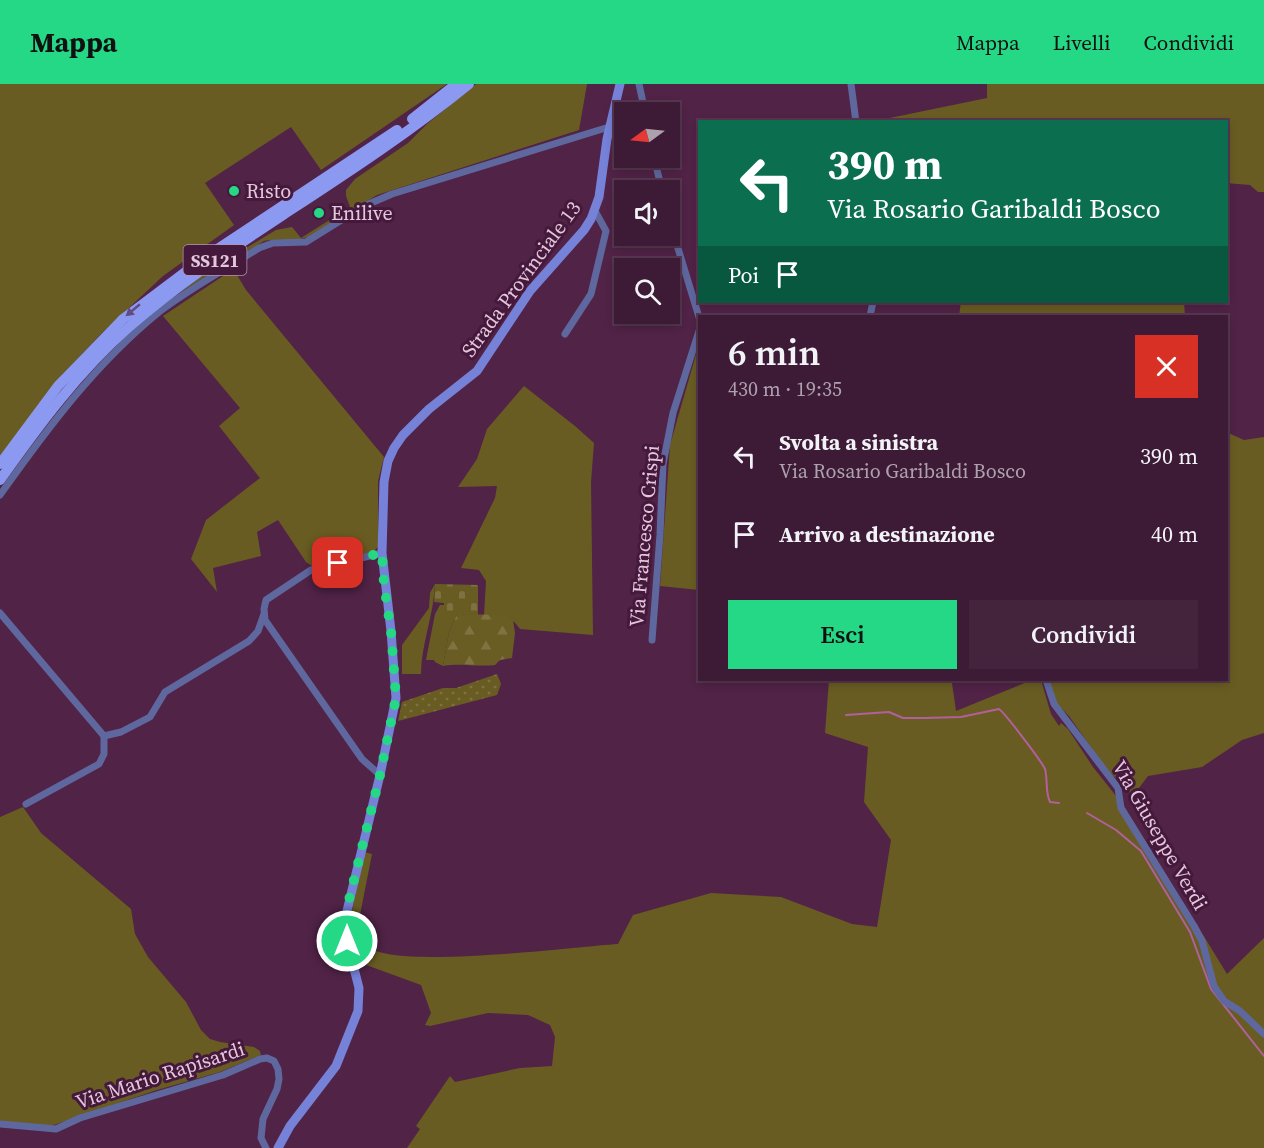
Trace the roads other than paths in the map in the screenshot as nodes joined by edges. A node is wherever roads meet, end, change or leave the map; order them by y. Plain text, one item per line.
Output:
1 (456, 84) edge
2 (469, 84) edge
3 (620, 84) edge
4 (639, 84) edge
5 (851, 84) edge
6 (643, 102) edge
7 (856, 120) edge
8 (609, 127) junction
9 (595, 211) junction
10 (677, 246) edge
11 (698, 315) edge
12 (565, 334) dead end
13 (698, 334) edge
14 (0, 464) edge
15 (0, 480) edge
16 (0, 495) edge
17 (382, 553) junction
18 (0, 613) edge
19 (264, 615) junction
20 (652, 640) dead end
21 (1046, 681) edge
22 (104, 736) junction
23 (380, 775) junction
24 (26, 804) dead end
25 (1264, 1034) edge
26 (0, 1124) edge
27 (266, 1148) edge
28 (278, 1148) edge

1 -> 14 main road, SS121
2 - 15 main road, SS121
3 - 8 main road, Strada Provinciale 13
4 - 6 street
5 - 7 street
8 - 9 main road, Strada Provinciale 13
8 - 16 street
9 - 12 street
9 - 17 main road, Strada Provinciale 13
10 - 11 street
13 - 20 street, Via Francesco Crispi
17 - 19 street
17 - 23 main road, Strada Provinciale 13
18 - 22 street
19 - 22 street
19 - 23 street
21 - 25 street, Via Giuseppe Verdi
22 - 24 street
23 - 28 main road, Strada Provinciale 13
26 - 27 street, Via Mario Rapisardi

